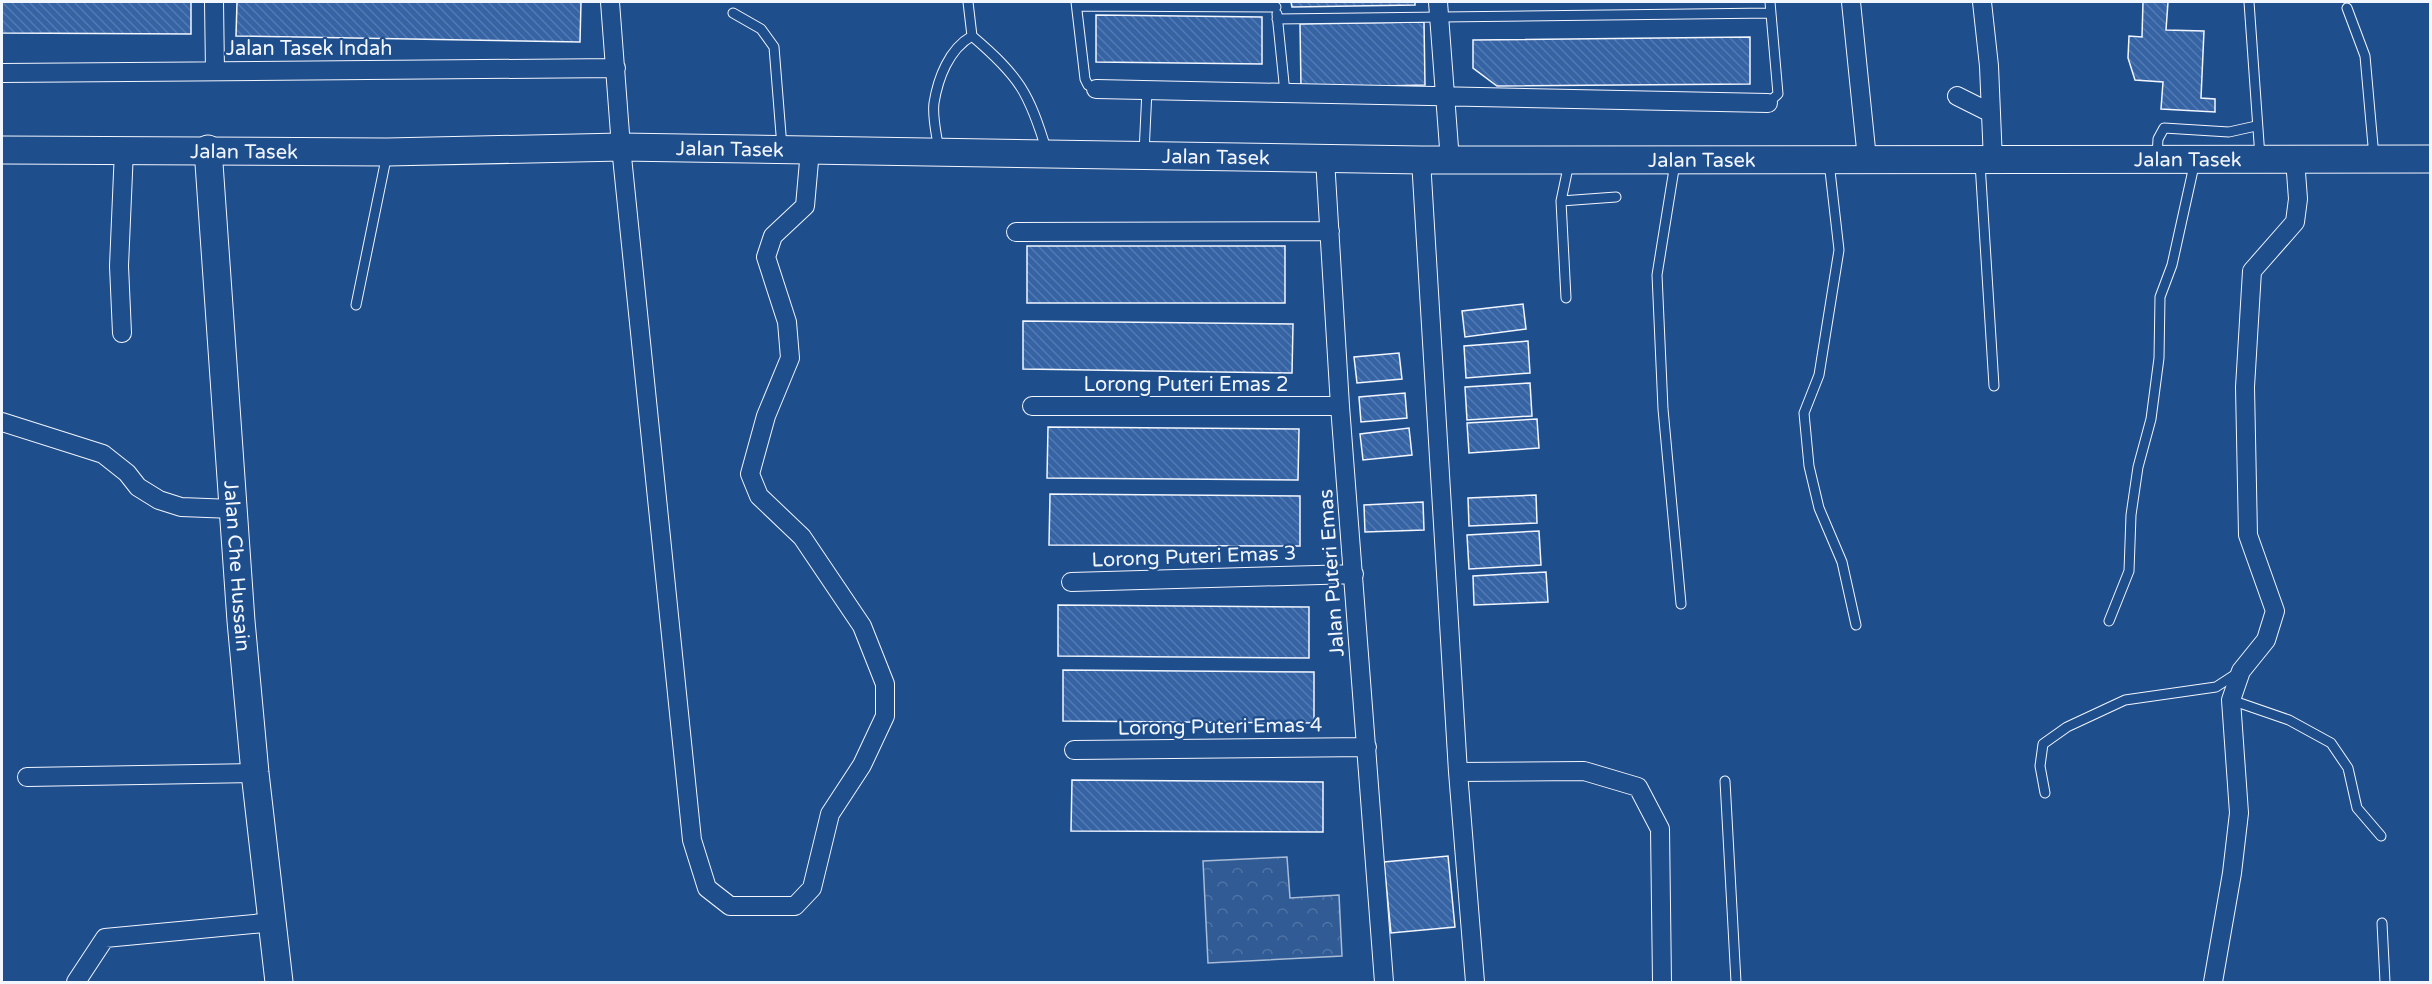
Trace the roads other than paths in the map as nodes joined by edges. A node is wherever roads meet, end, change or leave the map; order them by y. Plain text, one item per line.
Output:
1 (214, 2) edge
2 (610, 2) edge
3 (968, 2) edge
4 (1770, 2) edge
5 (1851, 2) edge
6 (1982, 2) edge
7 (2249, 2) edge
8 (1076, 4) edge
9 (1275, 4) edge
10 (2347, 8) dead end
11 (1438, 10) edge
12 (733, 13) dead end
13 (1771, 13) junction
14 (1277, 19) junction
15 (972, 36) junction
16 (616, 68) junction
17 (215, 71) junction
18 (2, 73) edge
19 (1096, 89) joint
20 (1147, 90) junction
21 (1285, 93) junction
22 (1445, 96) junction
23 (1957, 96) dead end
24 (1768, 103) joint
25 (1991, 113) junction
26 (2256, 126) junction
27 (621, 147) junction
28 (208, 149) junction
29 (2, 150) edge
30 (124, 150) junction
31 (782, 150) junction
32 (810, 150) junction
33 (387, 152) junction
34 (939, 153) junction
35 (1048, 154) junction
36 (1144, 155) junction
37 (1325, 159) junction
38 (1828, 159) junction
39 (1867, 159) junction
40 (2157, 159) junction
41 (2196, 159) junction
42 (2260, 159) junction
43 (2295, 159) junction
44 (2375, 159) junction
45 (2430, 159) edge
46 (1421, 160) junction
47 (1675, 160) junction
48 (1450, 161) junction
49 (1569, 161) junction
50 (1987, 161) junction
51 (1616, 197) dead end
52 (1561, 201) junction
53 (1330, 231) junction
54 (1016, 232) dead end
55 (1566, 298) dead end
56 (356, 305) dead end
57 (122, 333) dead end
58 (1994, 386) dead end
59 (1032, 406) dead end
60 (1340, 406) junction
61 (2, 422) edge
62 (233, 508) junction
63 (1354, 574) junction
64 (1071, 582) dead end
65 (1681, 604) dead end
66 (2109, 621) dead end
67 (1856, 625) dead end
68 (2241, 671) junction
69 (2231, 700) junction
70 (1367, 747) junction
71 (1074, 750) dead end
72 (1458, 772) junction
73 (255, 773) junction
74 (27, 777) dead end
75 (1725, 781) dead end
76 (2045, 793) dead end
77 (2381, 836) dead end
78 (274, 922) junction
79 (2382, 923) dead end
80 (76, 982) edge
81 (279, 982) edge
82 (1384, 982) edge
83 (1475, 982) edge
84 (1662, 982) edge
85 (1736, 982) edge
86 (2213, 982) edge
87 (2385, 982) edge

1 - 17 street
2 - 16 street
3 - 15 lane
4 - 13 lane
5 - 39 street
6 - 25 street
7 - 26 lane
8 - 9 lane
8 - 19 lane
9 - 14 lane
10 - 44 lane
11 - 13 lane
11 - 14 lane
11 - 22 street
12 - 31 lane
13 - 24 lane
14 - 21 lane
15 - 34 lane
15 - 35 lane
16 - 17 street, Jalan Tasek Indah
16 - 27 street
17 - 18 street, Jalan Tasek Indah
19 - 20 street
20 - 21 street
20 - 36 lane
21 - 22 street
22 - 24 street
22 - 48 street
23 - 25 street
25 - 50 street
26 - 40 lane
26 - 42 lane
27 - 31 main road, Jalan Tasek
27 - 32 street
27 - 33 main road, Jalan Tasek
28 - 30 main road, Jalan Tasek
28 - 33 main road, Jalan Tasek
28 - 62 main road, Jalan Che Hussain
29 - 30 main road, Jalan Tasek
30 - 57 street
31 - 32 main road, Jalan Tasek
32 - 34 main road, Jalan Tasek
33 - 56 lane
34 - 35 main road, Jalan Tasek
35 - 36 main road, Jalan Tasek
36 - 37 main road, Jalan Tasek
37 - 46 main road, Jalan Tasek
37 - 53 street, Jalan Puteri Emas
38 - 39 main road, Jalan Tasek
38 - 47 main road, Jalan Tasek
38 - 67 lane
39 - 50 main road, Jalan Tasek
40 - 41 main road, Jalan Tasek
40 - 50 main road, Jalan Tasek
41 - 42 main road, Jalan Tasek
41 - 66 lane
42 - 43 main road, Jalan Tasek
43 - 44 main road, Jalan Tasek
43 - 68 street
44 - 45 main road, Jalan Tasek
46 - 48 main road, Jalan Tasek
46 - 72 street
47 - 49 main road, Jalan Tasek
47 - 65 lane
48 - 49 main road, Jalan Tasek
49 - 52 lane
50 - 58 lane
51 - 52 lane
52 - 55 lane
53 - 54 street
53 - 60 street, Jalan Puteri Emas
59 - 60 street, Lorong Puteri Emas 2
60 - 63 street, Jalan Puteri Emas
61 - 62 street
62 - 73 main road, Jalan Che Hussain
63 - 64 street, Lorong Puteri Emas 3
63 - 70 street, Jalan Puteri Emas
68 - 69 street
68 - 76 lane
69 - 77 lane
69 - 86 street
70 - 71 street, Lorong Puteri Emas 4
70 - 82 street, Jalan Puteri Emas
72 - 83 street
72 - 84 street
73 - 74 street
73 - 78 main road, Jalan Che Hussain
75 - 85 lane
78 - 80 street
78 - 81 main road, Jalan Che Hussain
79 - 87 lane

